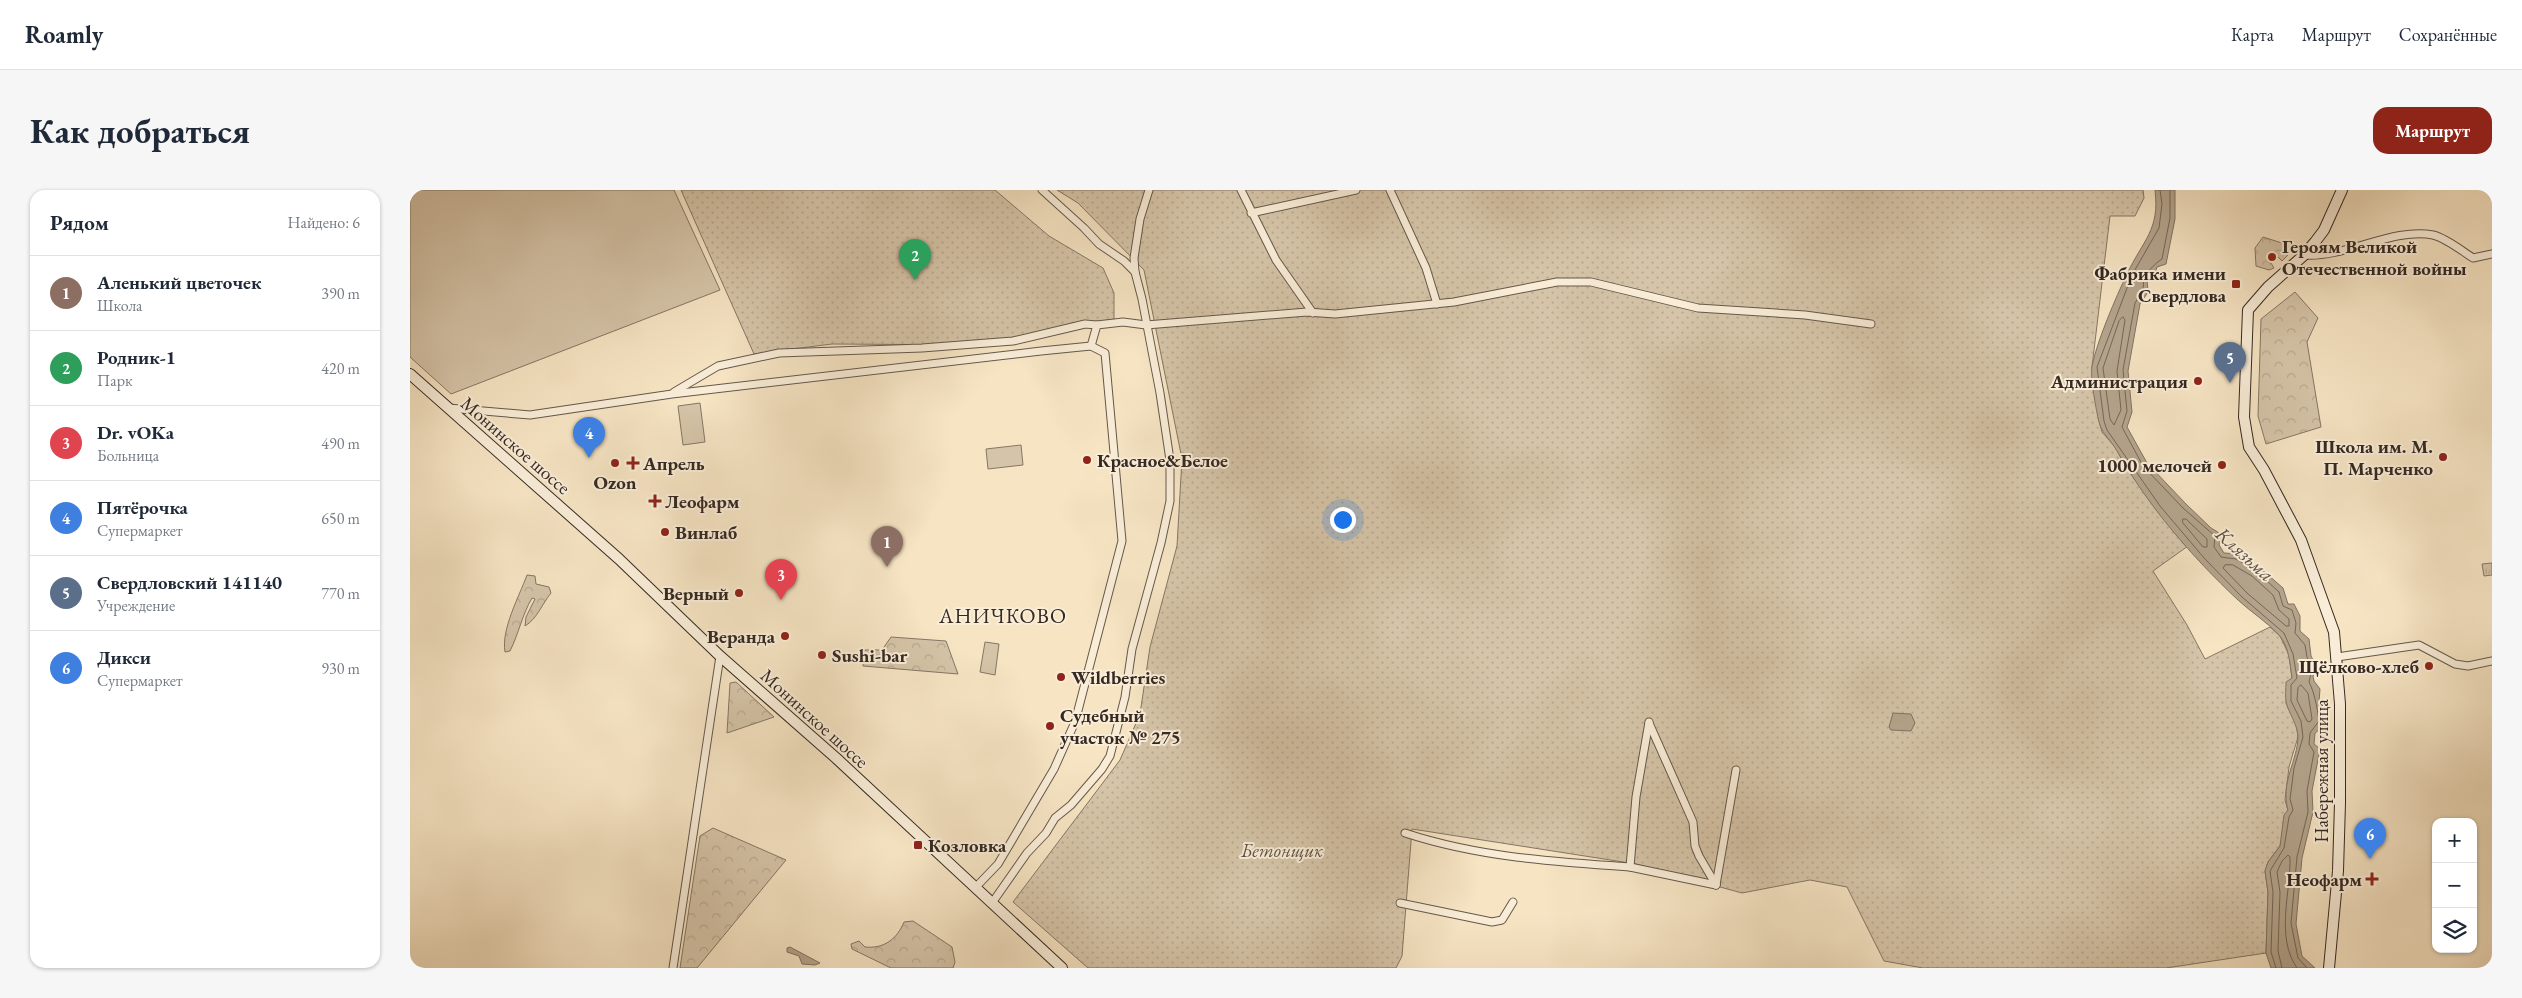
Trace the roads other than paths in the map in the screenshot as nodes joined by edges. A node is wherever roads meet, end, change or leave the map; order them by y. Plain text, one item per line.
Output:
1 (1042, 190) edge
2 (1149, 190) edge
3 (1241, 190) edge
4 (1356, 190) edge
5 (1390, 190) edge
6 (2342, 190) edge
7 (1250, 213) junction
8 (2492, 254) edge
9 (2304, 255) junction
10 (1135, 272) junction
11 (1437, 304) junction
12 (1312, 313) junction
13 (1871, 324) dead end
14 (1096, 325) junction
15 (1146, 325) junction
16 (1091, 346) junction
17 (410, 374) edge
18 (672, 394) junction
19 (447, 408) junction
20 (720, 656) junction
21 (2337, 657) junction
22 (2492, 661) edge
23 (1736, 770) dead end
24 (1405, 833) dead end
25 (1630, 867) junction
26 (1716, 884) junction
27 (975, 888) junction
28 (1513, 902) dead end
29 (992, 903) junction
30 (1400, 903) dead end
31 (673, 968) edge
32 (1062, 968) edge
33 (2329, 968) edge

1 - 10 street
2 - 10 street
3 - 7 street
4 - 7 street
5 - 11 street
6 - 9 main road
7 - 12 street
8 - 9 street
9 - 21 main road, Набережная улица
10 - 15 street
11 - 12 street
11 - 13 street
12 - 15 street
14 - 15 street
14 - 16 street
14 - 18 street
15 - 29 street
16 - 18 street
16 - 27 street
17 - 19 main road, Монинское шоссе
18 - 19 street
19 - 20 main road, Монинское шоссе
20 - 27 main road, Монинское шоссе
20 - 31 street
21 - 22 street
21 - 33 main road, Набережная улица
23 - 26 street
24 - 25 street
25 - 26 street
25 - 26 street
27 - 29 main road, Монинское шоссе
28 - 30 street
29 - 32 main road, Монинское шоссе

